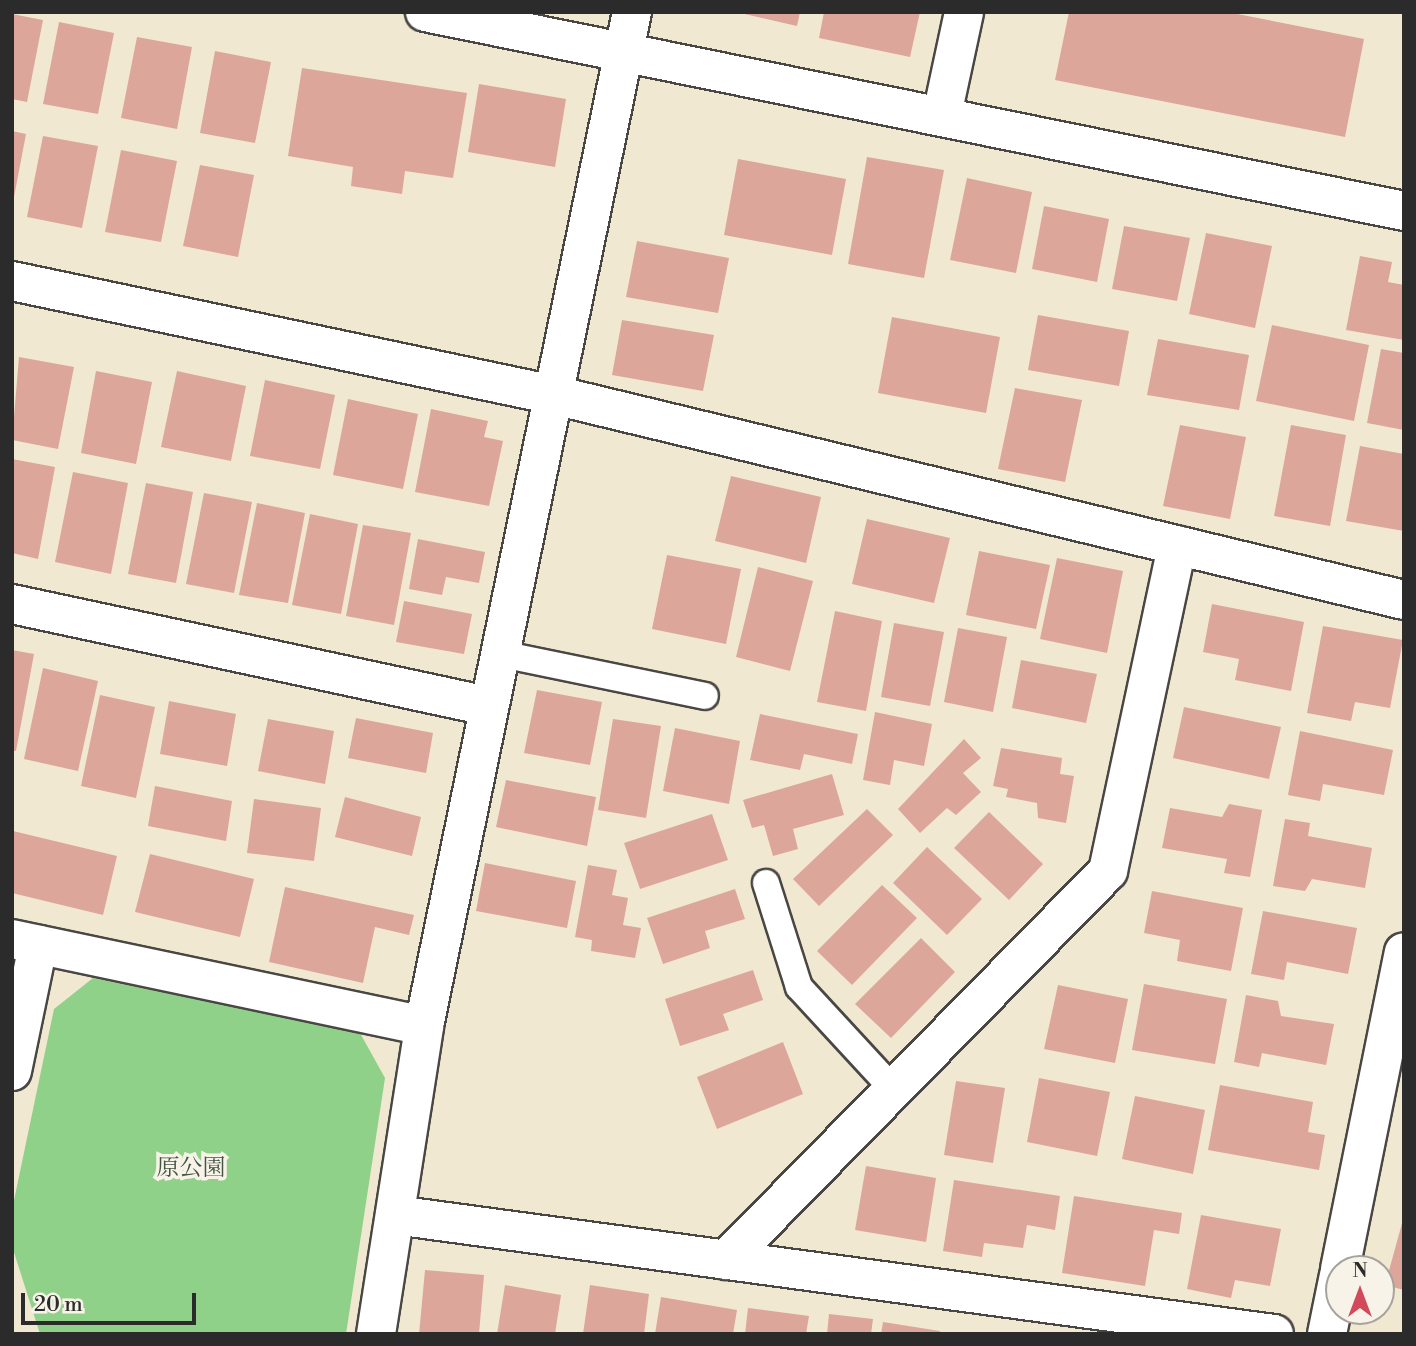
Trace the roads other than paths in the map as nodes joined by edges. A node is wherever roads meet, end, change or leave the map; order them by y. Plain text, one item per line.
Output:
1 (425, 12) edge
2 (632, 12) edge
3 (964, 12) edge
4 (623, 53) junction
5 (942, 115) junction
6 (1404, 211) edge
7 (12, 281) edge
8 (554, 395) junction
9 (1177, 545) junction
10 (1404, 600) edge
11 (12, 604) edge
12 (501, 654) junction
13 (705, 696) dead end
14 (489, 706) junction
15 (766, 883) dead end
16 (25, 942) edge
17 (1404, 952) edge
18 (424, 1026) junction
19 (12, 1071) edge
20 (894, 1090) junction
21 (396, 1214) junction
22 (1343, 1255) edge
23 (726, 1260) junction
24 (376, 1334) edge
25 (1274, 1334) edge

1 - 4 street
2 - 4 street
3 - 5 street
4 - 5 street
4 - 8 street
5 - 6 street
7 - 8 street
8 - 9 street
8 - 12 street
9 - 10 street
9 - 20 street
11 - 14 street
12 - 13 lane
12 - 14 street
14 - 18 street
15 - 20 lane
16 - 18 street
16 - 19 street
17 - 22 street
18 - 21 street
20 - 23 street
21 - 23 street
21 - 24 street
23 - 25 street

